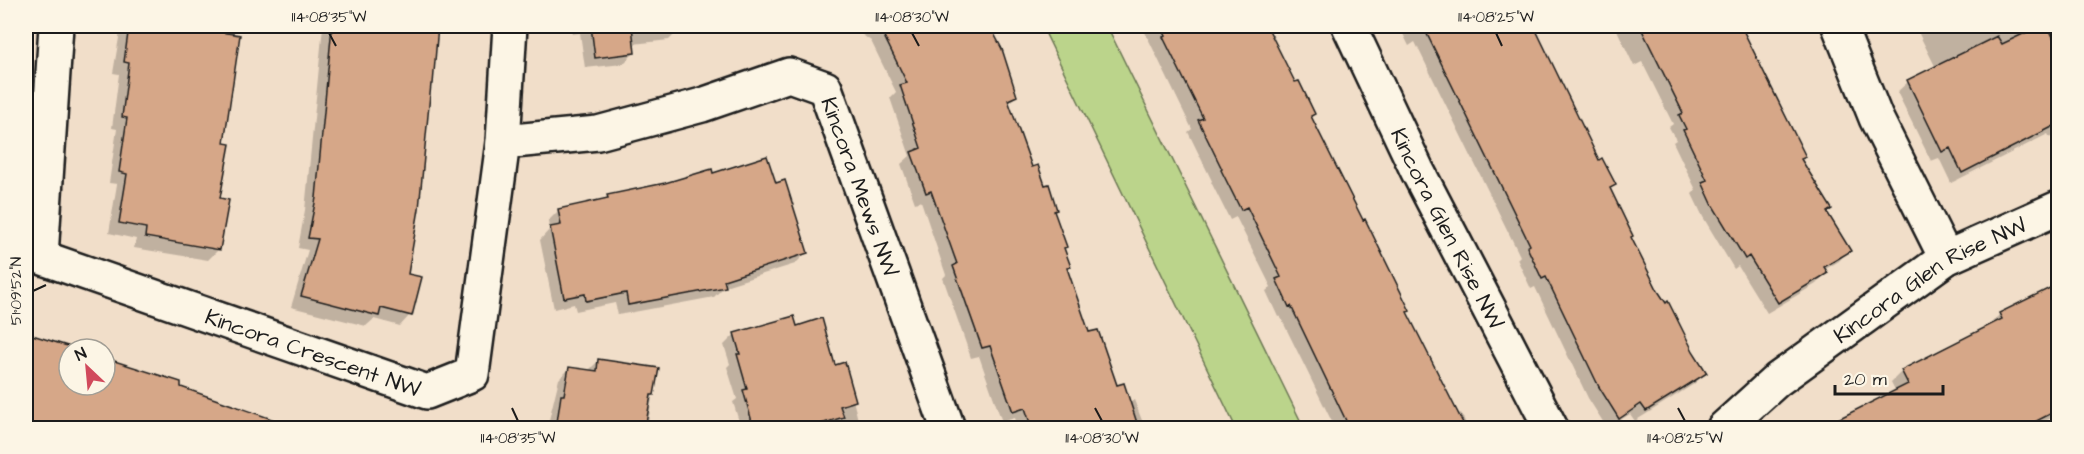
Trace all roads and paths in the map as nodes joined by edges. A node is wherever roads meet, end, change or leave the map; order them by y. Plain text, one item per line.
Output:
1 (56, 26) edge
2 (510, 26) edge
3 (1349, 26) edge
4 (1839, 26) edge
5 (503, 142) junction
6 (2058, 208) edge
7 (33, 254) edge
8 (1946, 258) junction
9 (948, 429) edge
10 (1551, 429) edge
11 (1724, 429) edge

1 - 7 street
2 - 5 street, Kincora Crescent NW
3 - 10 street, Kincora Glen Rise NW
4 - 8 street
5 - 7 street, Kincora Crescent NW
5 - 9 street, Kincora Mews NW
6 - 8 street, Kincora Glen Rise NW
8 - 11 street, Kincora Glen Rise NW

